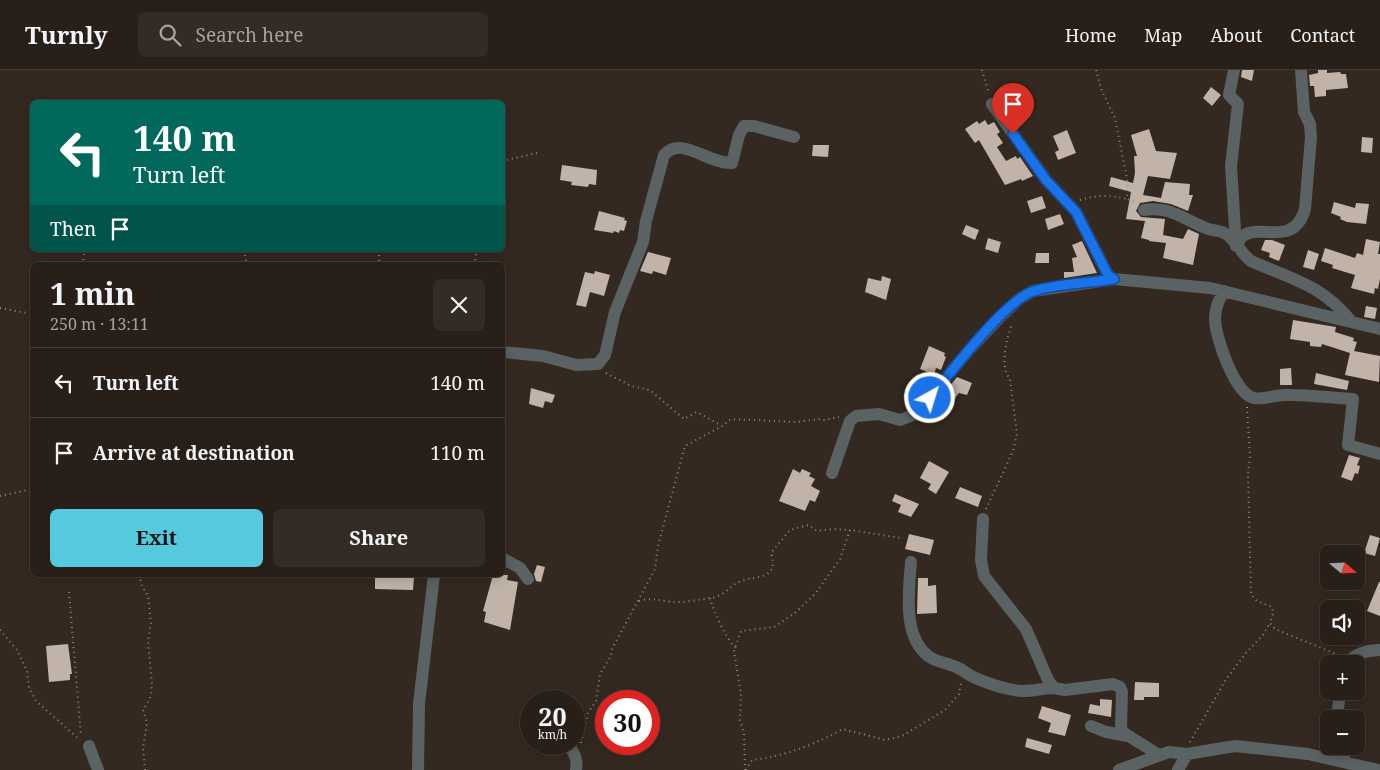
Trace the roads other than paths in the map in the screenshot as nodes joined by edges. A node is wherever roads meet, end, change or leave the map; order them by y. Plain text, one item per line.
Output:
1 (1234, 70) edge
2 (1300, 70) edge
3 (992, 104) road end
4 (794, 137) dead end
5 (1144, 210) road end
6 (1236, 246) junction
7 (1114, 279) junction
8 (1224, 291) junction
9 (1351, 321) junction
10 (1380, 329) edge
11 (505, 352) edge
12 (1380, 454) edge
13 (832, 473) dead end
14 (983, 519) road end
15 (505, 560) edge
16 (911, 562) dead end
17 (434, 577) edge
18 (528, 579) dead end
19 (1380, 650) edge
20 (1359, 655) edge
21 (1054, 688) junction
22 (1091, 726) dead end
23 (1128, 736) junction
24 (85, 743) road end
25 (1187, 754) junction
26 (1159, 755) junction
27 (1343, 755) edge
28 (1345, 762) junction
29 (98, 770) edge
30 (418, 770) edge
31 (1119, 770) edge
32 (1178, 770) edge
33 (1378, 770) edge

1 - 6 street
2 - 6 street
3 - 7 street
4 - 11 street
5 - 6 street
6 - 9 street
7 - 8 street
7 - 13 street
8 - 9 street
8 - 12 street
9 - 10 street
14 - 21 street
15 - 18 street
16 - 21 street
17 - 30 street
19 - 20 street
21 - 23 street
22 - 23 street
23 - 26 street
24 - 29 street
25 - 26 street
25 - 28 street
25 - 32 street
26 - 31 street
27 - 28 street
28 - 33 street

